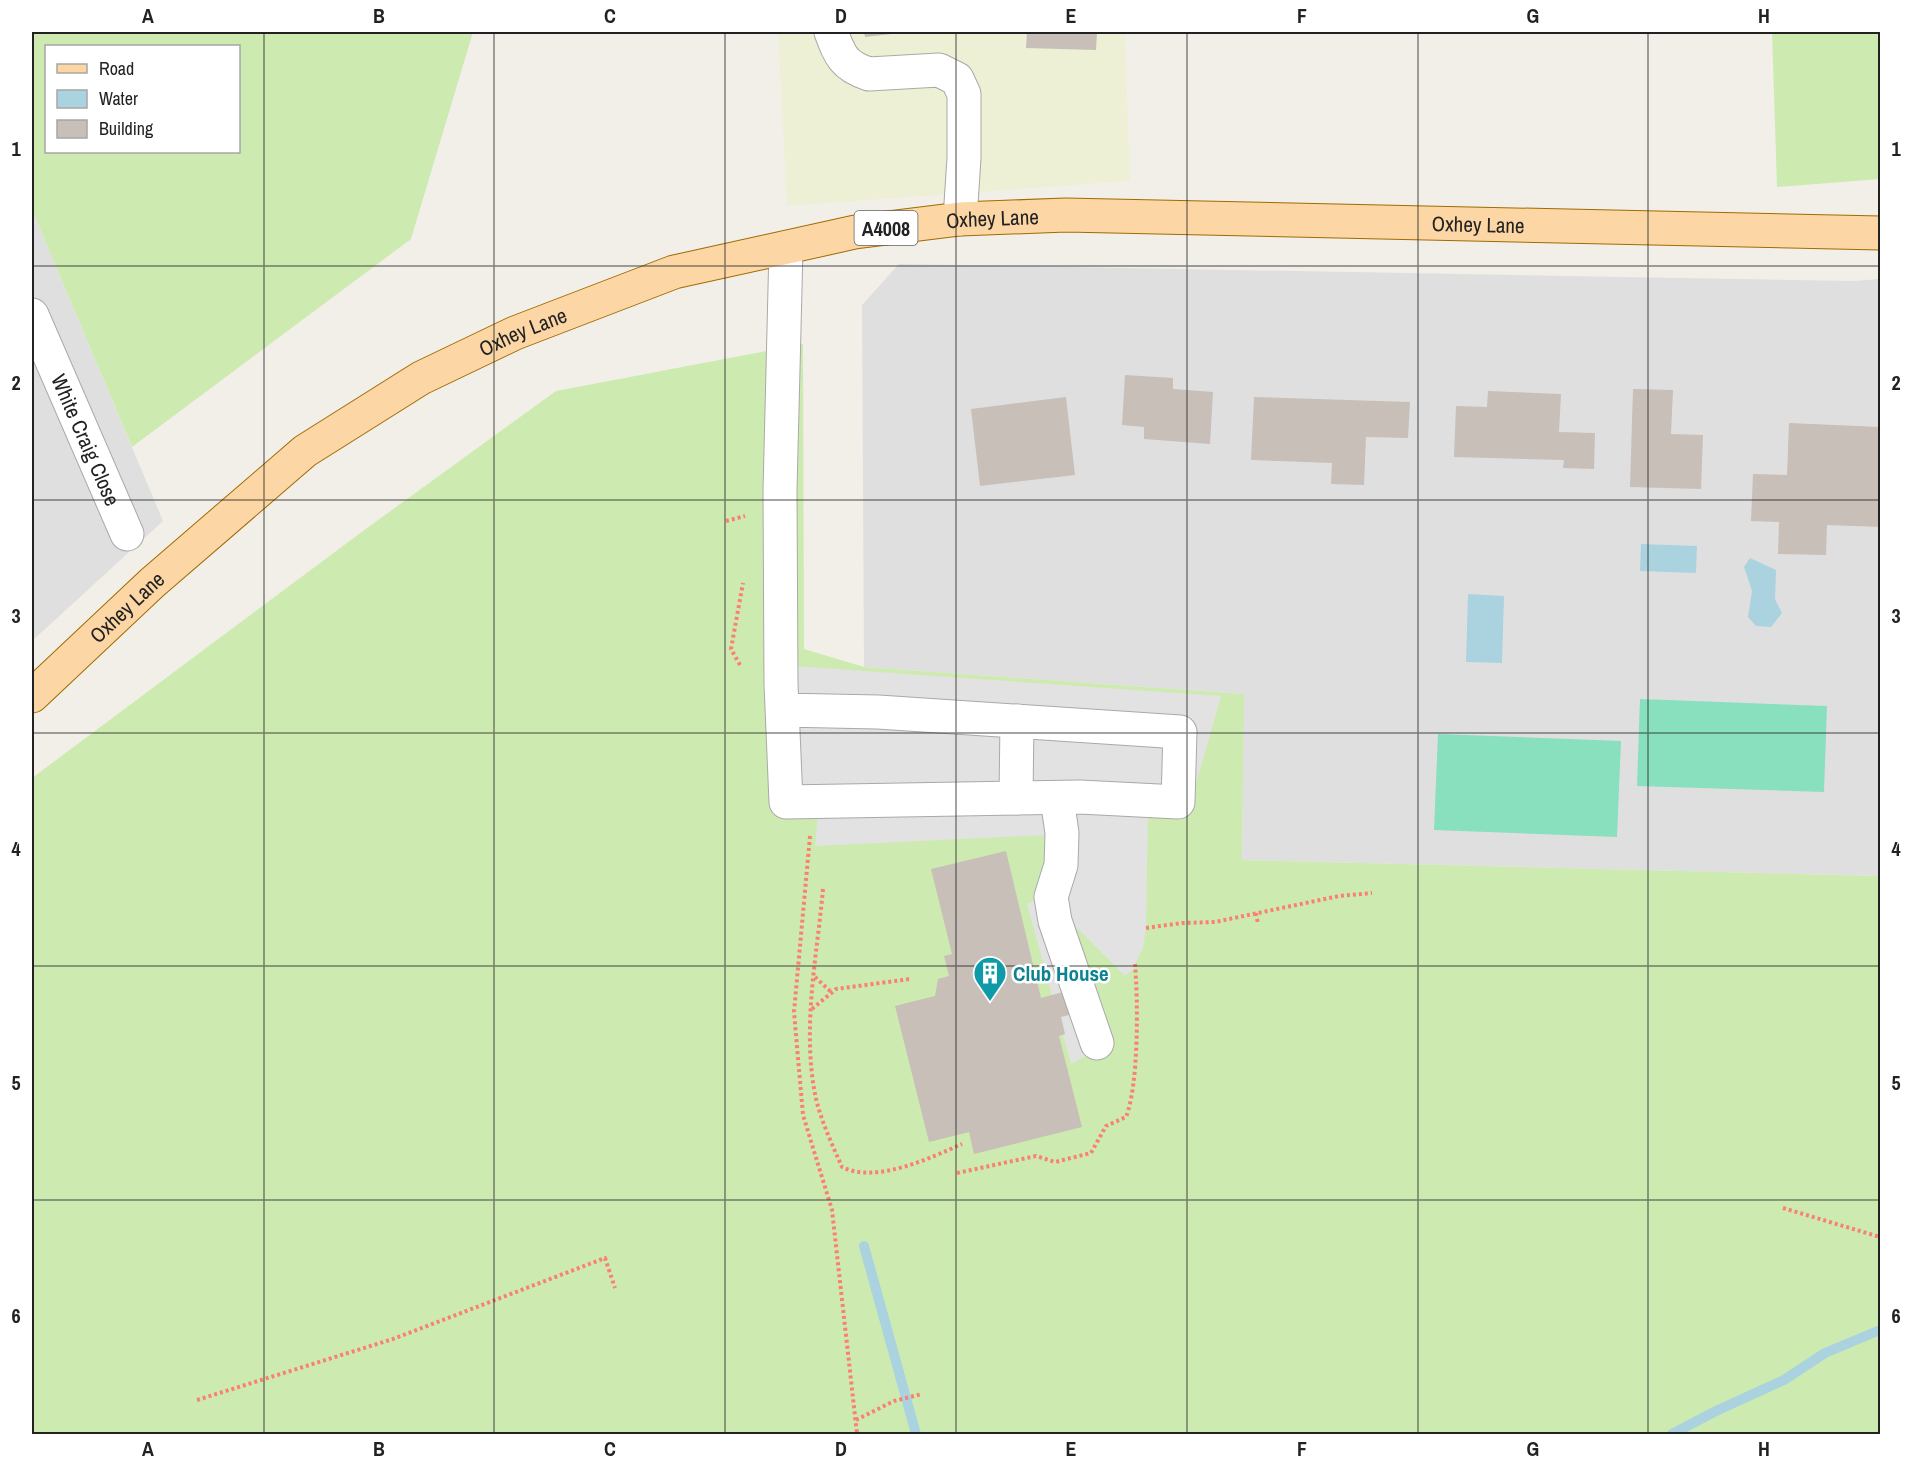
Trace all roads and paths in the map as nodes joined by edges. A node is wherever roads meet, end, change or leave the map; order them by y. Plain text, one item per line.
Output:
1 (831, 32) edge
2 (960, 219) junction
3 (1881, 233) edge
4 (786, 248) junction
5 (32, 315) edge
6 (126, 534) dead end
7 (32, 696) edge
8 (782, 710) junction
9 (1017, 721) junction
10 (1016, 798) junction
11 (1057, 798) junction
12 (786, 802) junction
13 (823, 889) dead end
14 (1372, 893) dead end
15 (1256, 914) junction
16 (1258, 924) dead end
17 (1146, 928) dead end
18 (815, 977) junction
19 (910, 979) dead end
20 (831, 992) junction
21 (811, 1009) junction
22 (1097, 1044) dead end
23 (1126, 1117) dead end
24 (962, 1144) dead end
25 (957, 1173) dead end
26 (1783, 1208) dead end
27 (1881, 1237) edge
28 (615, 1288) dead end
29 (922, 1394) dead end
30 (197, 1400) dead end
31 (856, 1420) junction
32 (857, 1434) edge

1 - 2 street
2 - 3 main road, Oxhey Lane / A4008
2 - 4 main road, Oxhey Lane / A4008
4 - 7 main road, Oxhey Lane / A4008
4 - 8 street
5 - 6 street, White Craig Close
8 - 9 street
8 - 12 street
9 - 10 street
9 - 11 street
10 - 11 street
10 - 12 street
11 - 22 street
12 - 31 path
13 - 18 path
14 - 15 path
15 - 16 path
15 - 17 path
18 - 20 path
18 - 21 path
19 - 20 path
20 - 21 path
21 - 24 path
23 - 25 path
26 - 27 path
28 - 30 path
29 - 31 path
31 - 32 path

